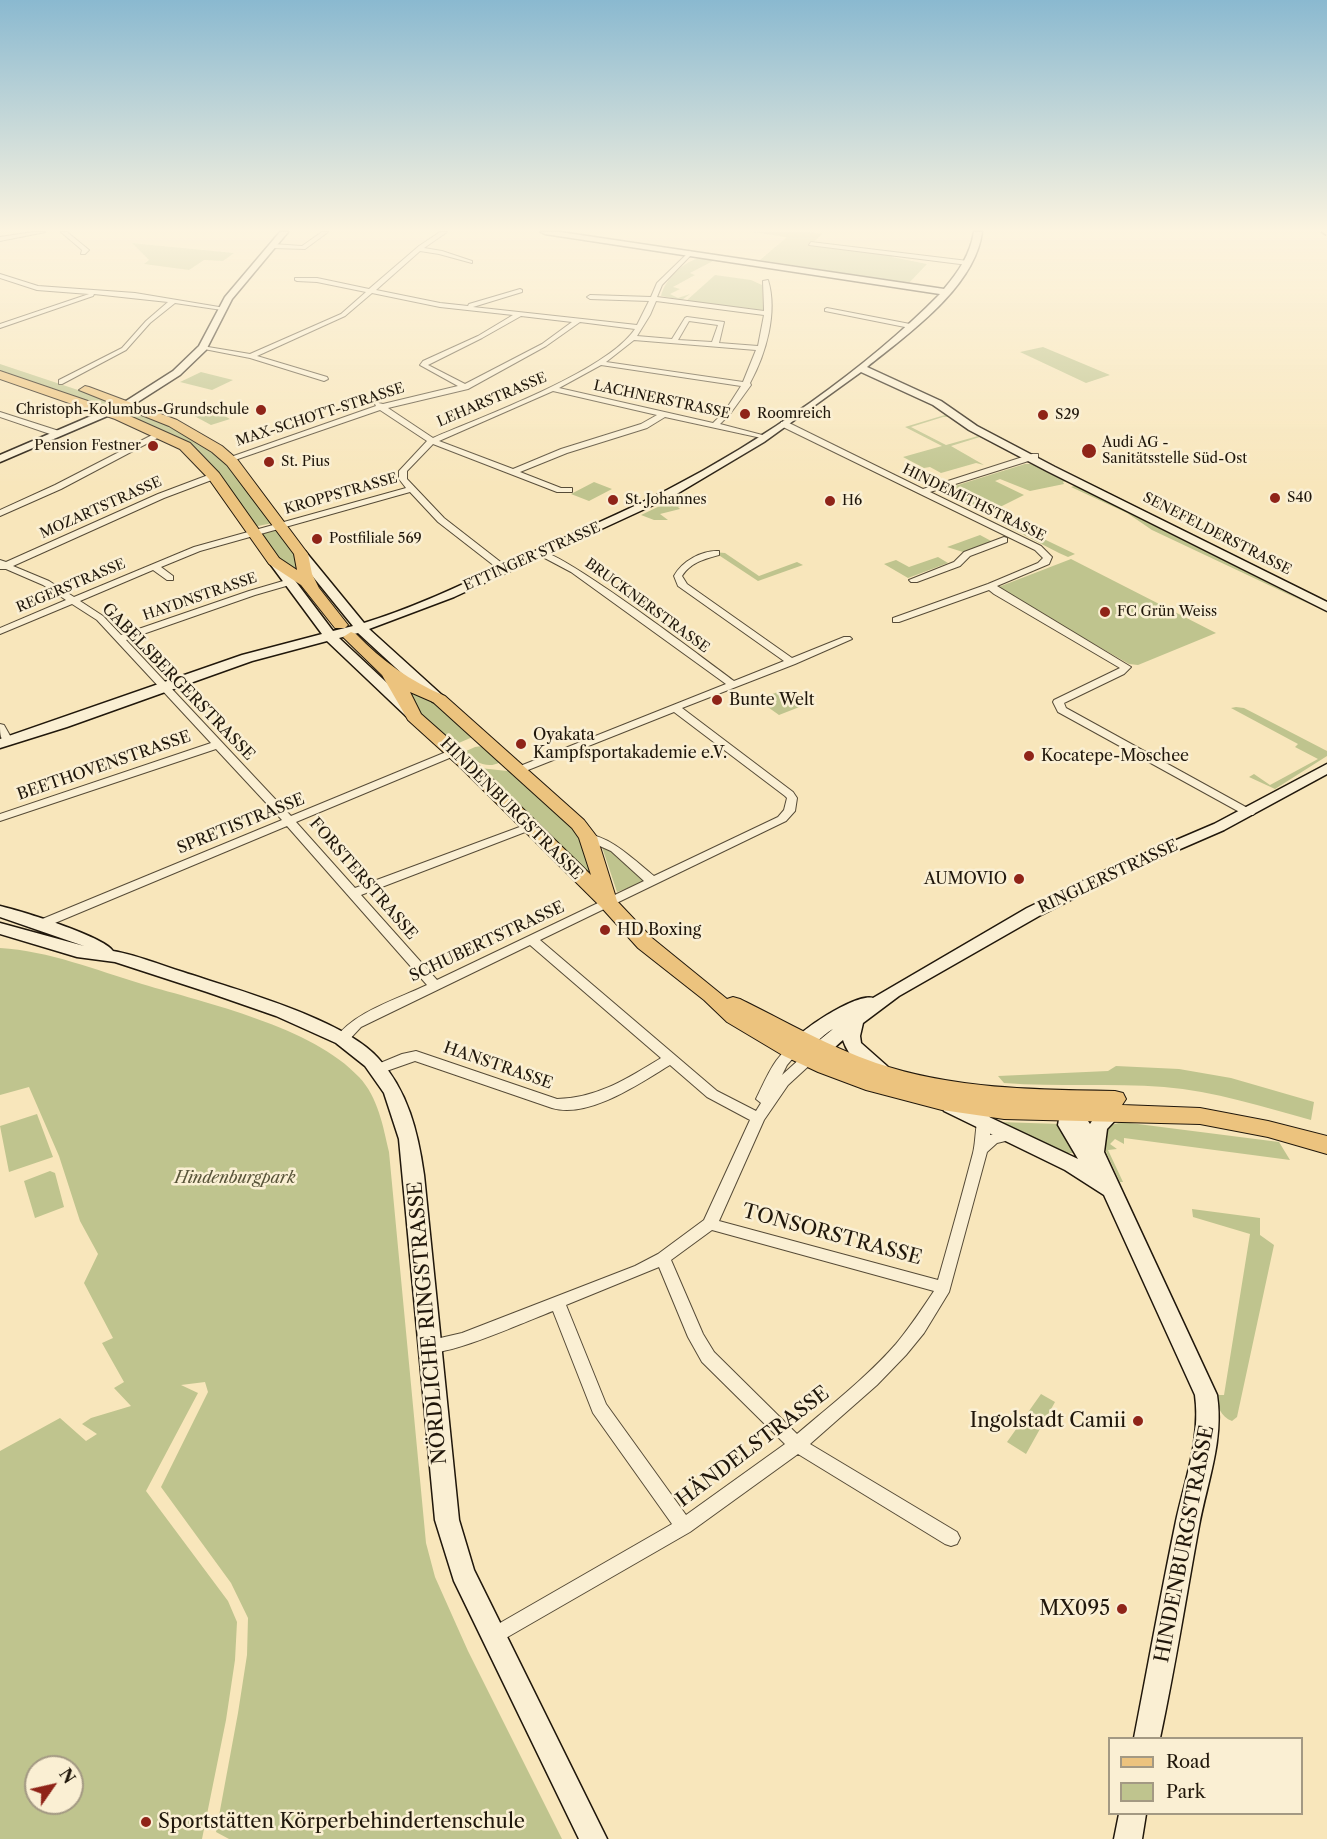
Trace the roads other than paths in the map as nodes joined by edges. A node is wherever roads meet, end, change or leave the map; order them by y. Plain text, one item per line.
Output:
1 (24, 318) edge
2 (153, 318) edge
3 (218, 318) edge
4 (337, 318) edge
5 (513, 318) edge
6 (558, 318) edge
7 (645, 318) edge
8 (766, 318) edge
9 (868, 318) edge
10 (918, 318) edge
11 (579, 320) junction
12 (0, 326) edge
13 (910, 326) junction
14 (639, 327) junction
15 (632, 338) junction
16 (674, 341) junction
17 (715, 345) junction
18 (202, 348) junction
19 (760, 348) junction
20 (251, 356) junction
21 (600, 363) junction
22 (861, 368) junction
23 (0, 375) edge
24 (324, 379) dead end
25 (57, 381) joint
26 (747, 385) junction
27 (465, 387) junction
28 (552, 389) junction
29 (126, 404) junction
30 (378, 405) junction
31 (108, 412) junction
32 (0, 414) edge
33 (662, 415) junction
34 (715, 425) junction
35 (781, 426) junction
36 (56, 433) junction
37 (161, 434) junction
38 (766, 436) junction
39 (432, 441) junction
40 (1032, 457) junction
41 (0, 459) edge
42 (229, 459) junction
43 (513, 472) junction
44 (214, 476) junction
45 (411, 489) junction
46 (569, 490) dead end
47 (925, 491) junction
48 (0, 513) edge
49 (279, 526) junction
50 (254, 533) junction
51 (1004, 540) dead end
52 (542, 553) junction
53 (716, 553) dead end
54 (301, 554) junction
55 (274, 561) junction
56 (2, 566) edge
57 (153, 566) junction
58 (504, 569) junction
59 (170, 578) dead end
60 (914, 580) dead end
61 (290, 582) junction
62 (991, 586) junction
63 (314, 590) junction
64 (74, 600) junction
65 (1327, 607) edge
66 (896, 620) dead end
67 (0, 631) edge
68 (345, 631) junction
69 (120, 639) junction
70 (847, 639) dead end
71 (792, 662) junction
72 (390, 675) junction
73 (734, 685) junction
74 (166, 687) junction
75 (439, 699) junction
76 (675, 708) junction
77 (414, 716) junction
78 (0, 727) edge
79 (484, 739) junction
80 (4, 742) edge
81 (219, 744) junction
82 (461, 758) junction
83 (1327, 768) edge
84 (519, 770) junction
85 (1249, 813) junction
86 (0, 818) edge
87 (290, 822) junction
88 (529, 827) junction
89 (588, 837) junction
90 (652, 881) junction
91 (354, 893) junction
92 (608, 903) junction
93 (0, 911) edge
94 (39, 925) junction
95 (4, 930) edge
96 (531, 939) junction
97 (117, 957) junction
98 (434, 985) junction
99 (893, 992) junction
100 (856, 1019) junction
101 (342, 1039) junction
102 (804, 1054) junction
103 (670, 1059) junction
104 (378, 1069) junction
105 (884, 1074) junction
106 (1035, 1098) junction
107 (1090, 1099) junction
108 (942, 1102) junction
109 (1114, 1112) junction
110 (1071, 1113) junction
111 (758, 1118) junction
112 (984, 1120) junction
113 (1281, 1126) junction
114 (1327, 1133) edge
115 (1009, 1135) junction
116 (1327, 1145) edge
117 (981, 1149) junction
118 (1096, 1154) junction
119 (1110, 1191) junction
120 (710, 1224) junction
121 (663, 1258) junction
122 (944, 1288) junction
123 (558, 1304) junction
124 (429, 1347) junction
125 (797, 1445) junction
126 (684, 1526) junction
127 (951, 1538) dead end
128 (492, 1637) junction
129 (1147, 1737) edge
130 (1133, 1815) edge
131 (593, 1839) edge
132 (1128, 1839) edge

1 - 12 street
2 - 25 street
3 - 18 street
4 - 20 street
5 - 27 street
6 - 11 street
7 - 14 street, LEHARSTRASSE
8 - 19 street
9 - 13 street
10 - 13 street, ETTINGER STRASSE
11 - 14 street
11 - 27 street, MAX-SCHOTT-STRASSE
13 - 22 street, ETTINGER STRASSE
14 - 15 street, LEHARSTRASSE
15 - 16 street
15 - 21 street, LEHARSTRASSE
16 - 17 street
16 - 17 street
17 - 19 street
18 - 20 street
18 - 29 street
19 - 26 street
20 - 24 street
21 - 26 street
21 - 28 street, LEHARSTRASSE
22 - 35 street, ETTINGER STRASSE
22 - 40 street, SENEFELDERSTRASSE
23 - 31 main road
25 - 29 main road
26 - 34 street
27 - 30 street, MAX-SCHOTT-STRASSE
28 - 33 street, LACHNERSTRASSE
28 - 39 street, LEHARSTRASSE
29 - 31 street
29 - 42 main road
30 - 39 street
30 - 42 street, MAX-SCHOTT-STRASSE
31 - 36 street
31 - 37 main road
32 - 36 street
33 - 34 street, LACHNERSTRASSE
33 - 43 street
34 - 38 street, LACHNERSTRASSE
35 - 38 street, ETTINGER STRASSE
35 - 47 street, HINDEMITHSTRASSE
36 - 41 street
37 - 44 main road
37 - 48 street
38 - 52 street, ETTINGER STRASSE
39 - 43 street
39 - 45 street, LEHARSTRASSE
40 - 47 street
40 - 65 street, SENEFELDERSTRASSE
42 - 49 main road
43 - 46 street
44 - 50 main road
44 - 56 street, MOZARTSTRASSE
45 - 49 street, KROPPSTRASSE
45 - 58 street
47 - 62 street, HINDEMITHSTRASSE
49 - 50 street, REGERSTRASSE
49 - 54 main road
50 - 55 main road
50 - 57 street, REGERSTRASSE
51 - 60 street
52 - 58 street, ETTINGER STRASSE
52 - 73 street, BRUCKNERSTRASSE
53 - 71 street
54 - 63 main road
54 - 68 street
55 - 61 street
55 - 63 main road
56 - 64 street, GABELSBERGERSTRASSE
57 - 59 street
57 - 64 street, REGERSTRASSE
58 - 68 street, ETTINGER STRASSE
61 - 68 street
61 - 69 street, HAYDNSTRASSE
62 - 66 street, HINDEMITHSTRASSE
62 - 85 street
63 - 68 main road
64 - 67 street, REGERSTRASSE
64 - 69 street, GABELSBERGERSTRASSE
68 - 72 main road, HINDENBURGSTRASSE
68 - 74 street, ETTINGER STRASSE
68 - 75 street, HINDENBURGSTRASSE
68 - 77 street, HINDENBURGSTRASSE
69 - 74 street, GABELSBERGERSTRASSE
70 - 71 street
71 - 73 street
72 - 75 main road, HINDENBURGSTRASSE
72 - 77 main road, HINDENBURGSTRASSE
73 - 76 street
74 - 80 street, ETTINGER STRASSE
74 - 81 street, GABELSBERGERSTRASSE
75 - 79 main road, HINDENBURGSTRASSE
76 - 84 street
76 - 90 street, SCHUBERTSTRASSE
77 - 82 main road, HINDENBURGSTRASSE
78 - 80 street
79 - 82 main road
79 - 84 main road, HINDENBURGSTRASSE
81 - 86 street, BEETHOVENSTRASSE
81 - 87 street, GABELSBERGERSTRASSE
82 - 84 main road
82 - 87 street, SPRETISTRASSE
82 - 88 main road, HINDENBURGSTRASSE
83 - 85 street, RINGLERSTRASSE
84 - 89 main road, HINDENBURGSTRASSE
85 - 99 street, RINGLERSTRASSE
87 - 91 street, FORSTERSTRASSE
87 - 94 street, SPRETISTRASSE
88 - 91 street
88 - 92 main road, HINDENBURGSTRASSE
89 - 90 street
89 - 92 main road, HINDENBURGSTRASSE
90 - 92 street, SCHUBERTSTRASSE
91 - 98 street, FORSTERSTRASSE
92 - 96 street, SCHUBERTSTRASSE
92 - 102 main road, HINDENBURGSTRASSE
93 - 94 street, NÖRDLICHE RINGSTRASSE
94 - 97 street, NÖRDLICHE RINGSTRASSE
95 - 97 street, NÖRDLICHE RINGSTRASSE
96 - 98 street, SCHUBERTSTRASSE
96 - 103 street
97 - 101 street, NÖRDLICHE RINGSTRASSE
98 - 101 street, SCHUBERTSTRASSE
99 - 100 street, RINGLERSTRASSE
99 - 102 street, RINGLERSTRASSE
100 - 102 street, RINGLERSTRASSE
100 - 105 street
101 - 104 street, NÖRDLICHE RINGSTRASSE
102 - 105 main road, HINDENBURGSTRASSE
102 - 108 main road, HINDENBURGSTRASSE
102 - 111 street, RINGLERSTRASSE
103 - 104 street, HANSTRASSE
103 - 111 street
104 - 124 street, NÖRDLICHE RINGSTRASSE
105 - 106 main road, HINDENBURGSTRASSE
106 - 107 main road, HINDENBURGSTRASSE
106 - 110 street, HINDENBURGSTRASSE
107 - 110 street
107 - 113 main road, HINDENBURGSTRASSE
108 - 110 main road, HINDENBURGSTRASSE
108 - 112 street, HINDENBURGSTRASSE
109 - 110 main road, HINDENBURGSTRASSE
109 - 113 main road, HINDENBURGSTRASSE
109 - 118 street
110 - 118 street, HINDENBURGSTRASSE
110 - 119 street, HINDENBURGSTRASSE
111 - 120 street, RINGLERSTRASSE
112 - 115 street, HINDENBURGSTRASSE
112 - 117 street, HÄNDELSTRASSE
113 - 114 main road
113 - 116 main road
115 - 117 street
115 - 119 street, HINDENBURGSTRASSE
117 - 122 street, HÄNDELSTRASSE
118 - 119 street, HINDENBURGSTRASSE
119 - 129 street, HINDENBURGSTRASSE
120 - 121 street, RINGLERSTRASSE
120 - 122 street, TONSORSTRASSE
121 - 123 street, RINGLERSTRASSE
121 - 125 street
122 - 125 street, HÄNDELSTRASSE
123 - 124 street, RINGLERSTRASSE
123 - 126 street
124 - 128 street, NÖRDLICHE RINGSTRASSE
125 - 126 street, HÄNDELSTRASSE
125 - 127 street
126 - 128 street, HÄNDELSTRASSE
128 - 131 street, NÖRDLICHE RINGSTRASSE
130 - 132 street

